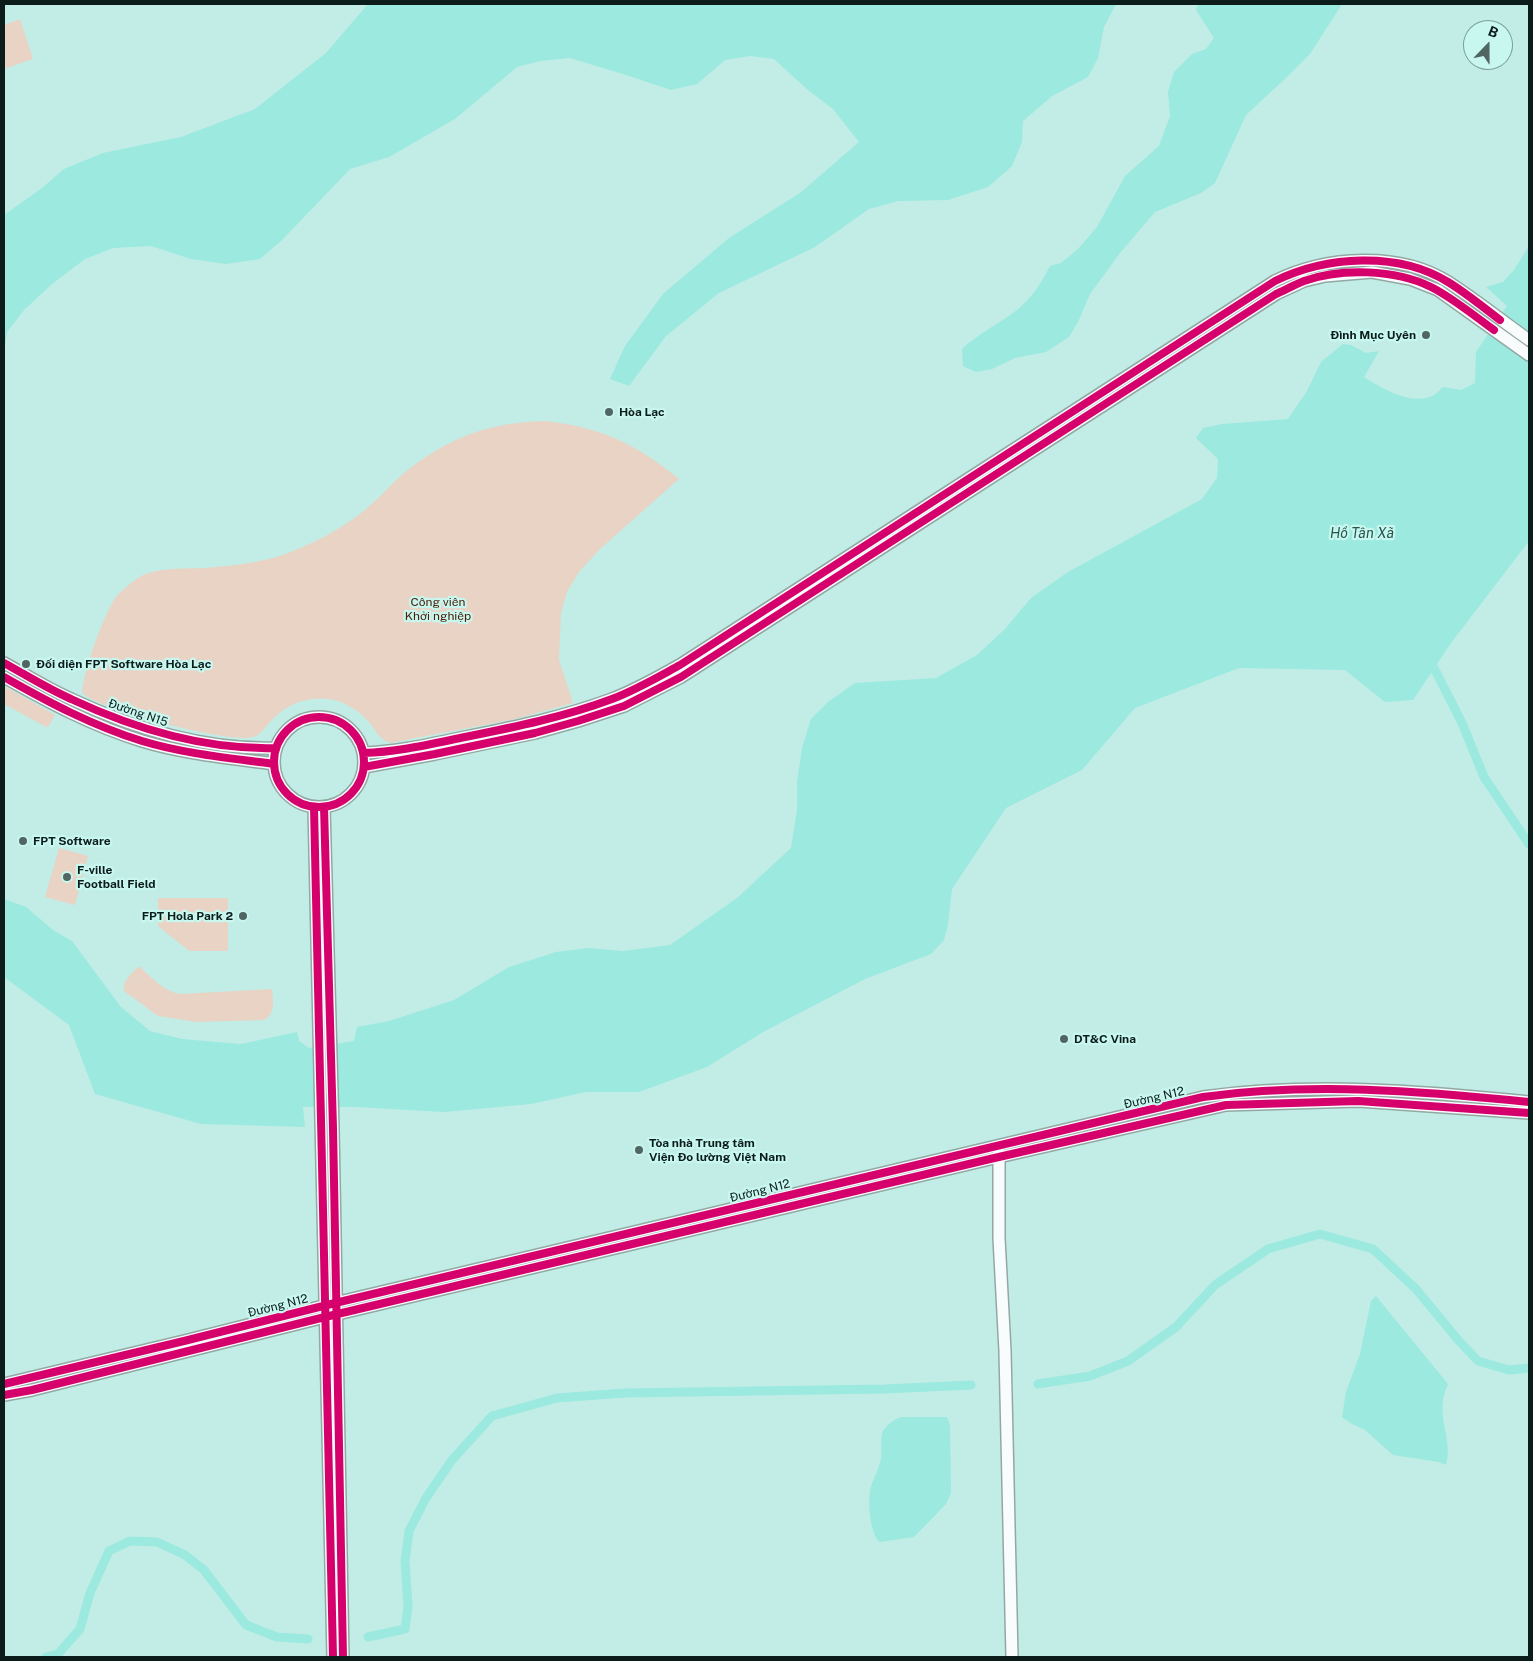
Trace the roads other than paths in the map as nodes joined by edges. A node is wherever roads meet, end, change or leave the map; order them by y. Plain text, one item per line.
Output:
1 (1497, 325) junction
2 (1529, 340) edge
3 (1529, 355) edge
4 (718, 646) junction
5 (4, 663) edge
6 (4, 677) edge
7 (276, 748) junction
8 (363, 753) junction
9 (274, 764) junction
10 (364, 767) junction
11 (319, 807) junction
12 (324, 1040) junction
13 (1529, 1102) edge
14 (1529, 1113) edge
15 (999, 1152) junction
16 (330, 1310) junction
17 (4, 1384) edge
18 (4, 1395) edge
19 (333, 1657) edge
20 (343, 1657) edge
21 (1012, 1657) edge

1 - 2 street
1 - 3 street
1 - 4 street
4 - 8 street
4 - 10 street
5 - 7 street, Đường N15
6 - 9 street, Đường N15
7 - 8 street
7 - 9 street
8 - 10 street
9 - 11 street
10 - 11 street
11 - 12 street
12 - 16 street
12 - 16 street
13 - 15 street, Đường N12
14 - 15 street, Đường N12
15 - 16 street, Đường N12
15 - 21 street
16 - 17 street, Đường N12
16 - 18 street, Đường N12
16 - 19 street
16 - 20 street

